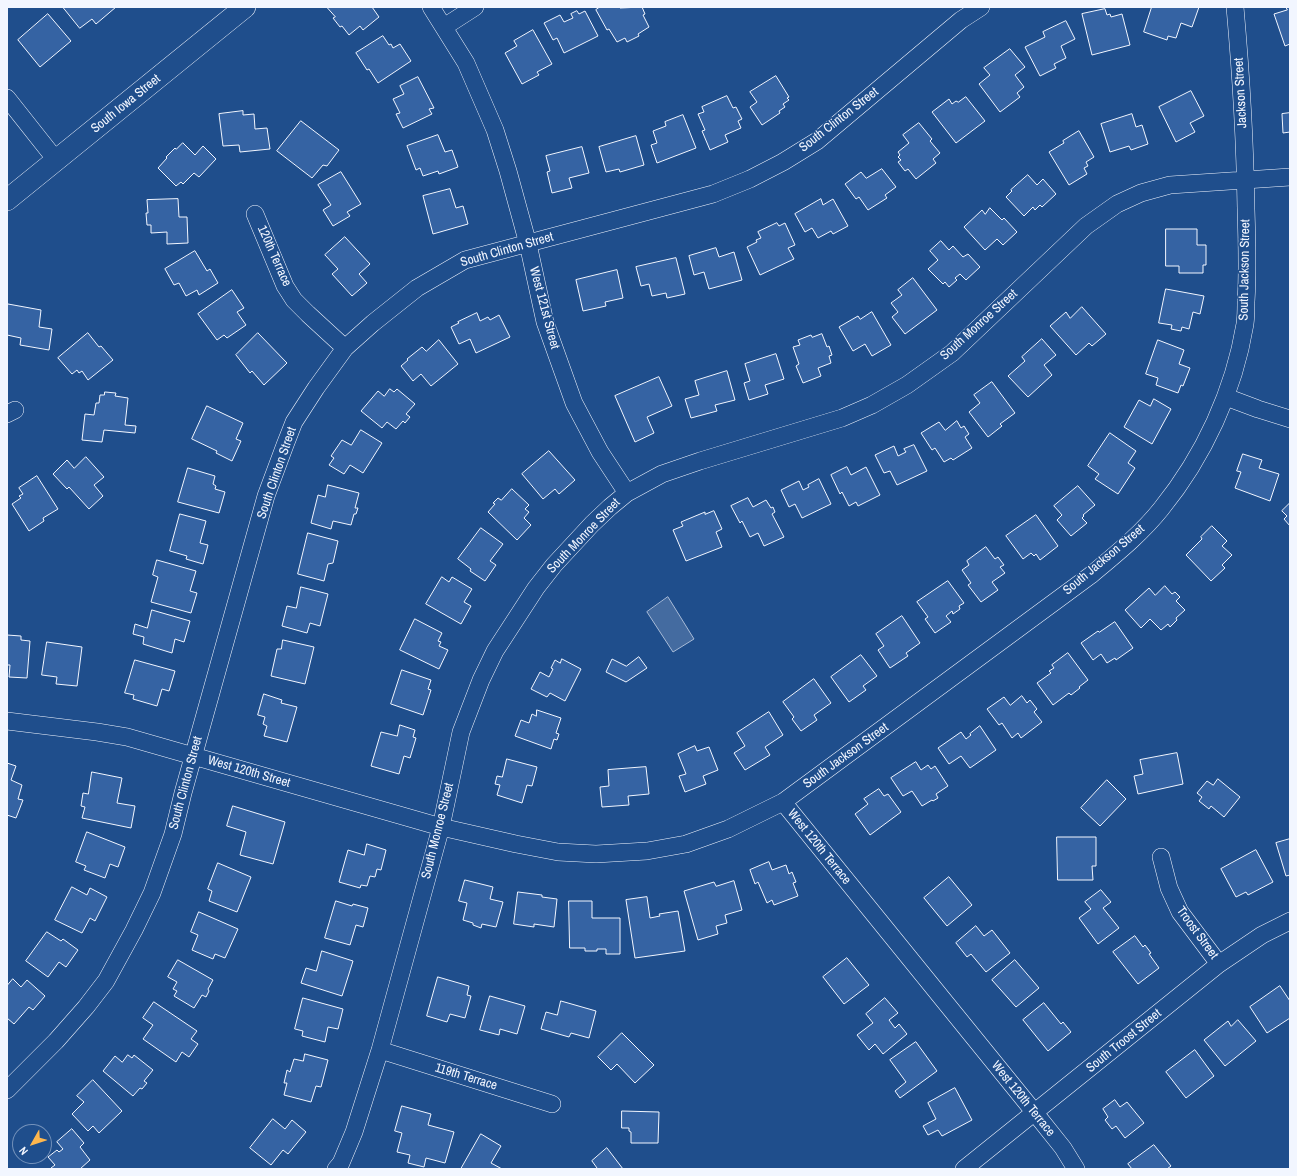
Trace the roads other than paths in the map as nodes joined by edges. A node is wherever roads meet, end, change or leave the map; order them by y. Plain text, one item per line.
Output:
1 (245, 7) edge
2 (431, 7) edge
3 (474, 7) edge
4 (981, 7) edge
5 (1235, 7) edge
6 (444, 27) junction
7 (7, 98) edge
8 (56, 160) junction
9 (1290, 177) edge
10 (1240, 180) junction
11 (7, 200) edge
12 (255, 214) dead end
13 (528, 244) junction
14 (345, 348) junction
15 (1226, 397) junction
16 (1290, 419) edge
17 (627, 493) junction
18 (7, 721) edge
19 (193, 756) junction
20 (783, 802) junction
21 (441, 826) junction
22 (1162, 857) dead end
23 (1290, 921) edge
24 (1219, 964) junction
25 (380, 1050) junction
26 (7, 1090) edge
27 (552, 1104) dead end
28 (1035, 1112) junction
29 (336, 1169) edge
30 (964, 1169) edge
31 (1076, 1169) edge

1 - 8 street, South Iowa Street
2 - 6 street, West 121st Street
3 - 6 street
4 - 13 street, South Clinton Street
5 - 10 street, Jackson Street
6 - 13 street, West 121st Street
7 - 8 street
8 - 11 street, South Iowa Street
9 - 10 street, South Monroe Street
10 - 15 street, South Jackson Street
10 - 17 street, South Monroe Street
12 - 14 street, 120th Terrace
13 - 14 street, South Clinton Street
13 - 17 street, West 121st Street
14 - 19 street, South Clinton Street
15 - 16 street
15 - 20 street, South Jackson Street
17 - 21 street, South Monroe Street
18 - 19 street, West 120th Street
19 - 21 street, West 120th Street
19 - 26 street, South Clinton Street
20 - 21 street, West 120th Terrace
20 - 28 street, West 120th Terrace
21 - 25 street, South Monroe Street
22 - 24 street, Troost Street
23 - 24 street, South Troost Street
24 - 28 street, South Troost Street
25 - 27 street, 119th Terrace
25 - 29 street, South Monroe Street
28 - 30 street, South Troost Street
28 - 31 street, West 120th Terrace

